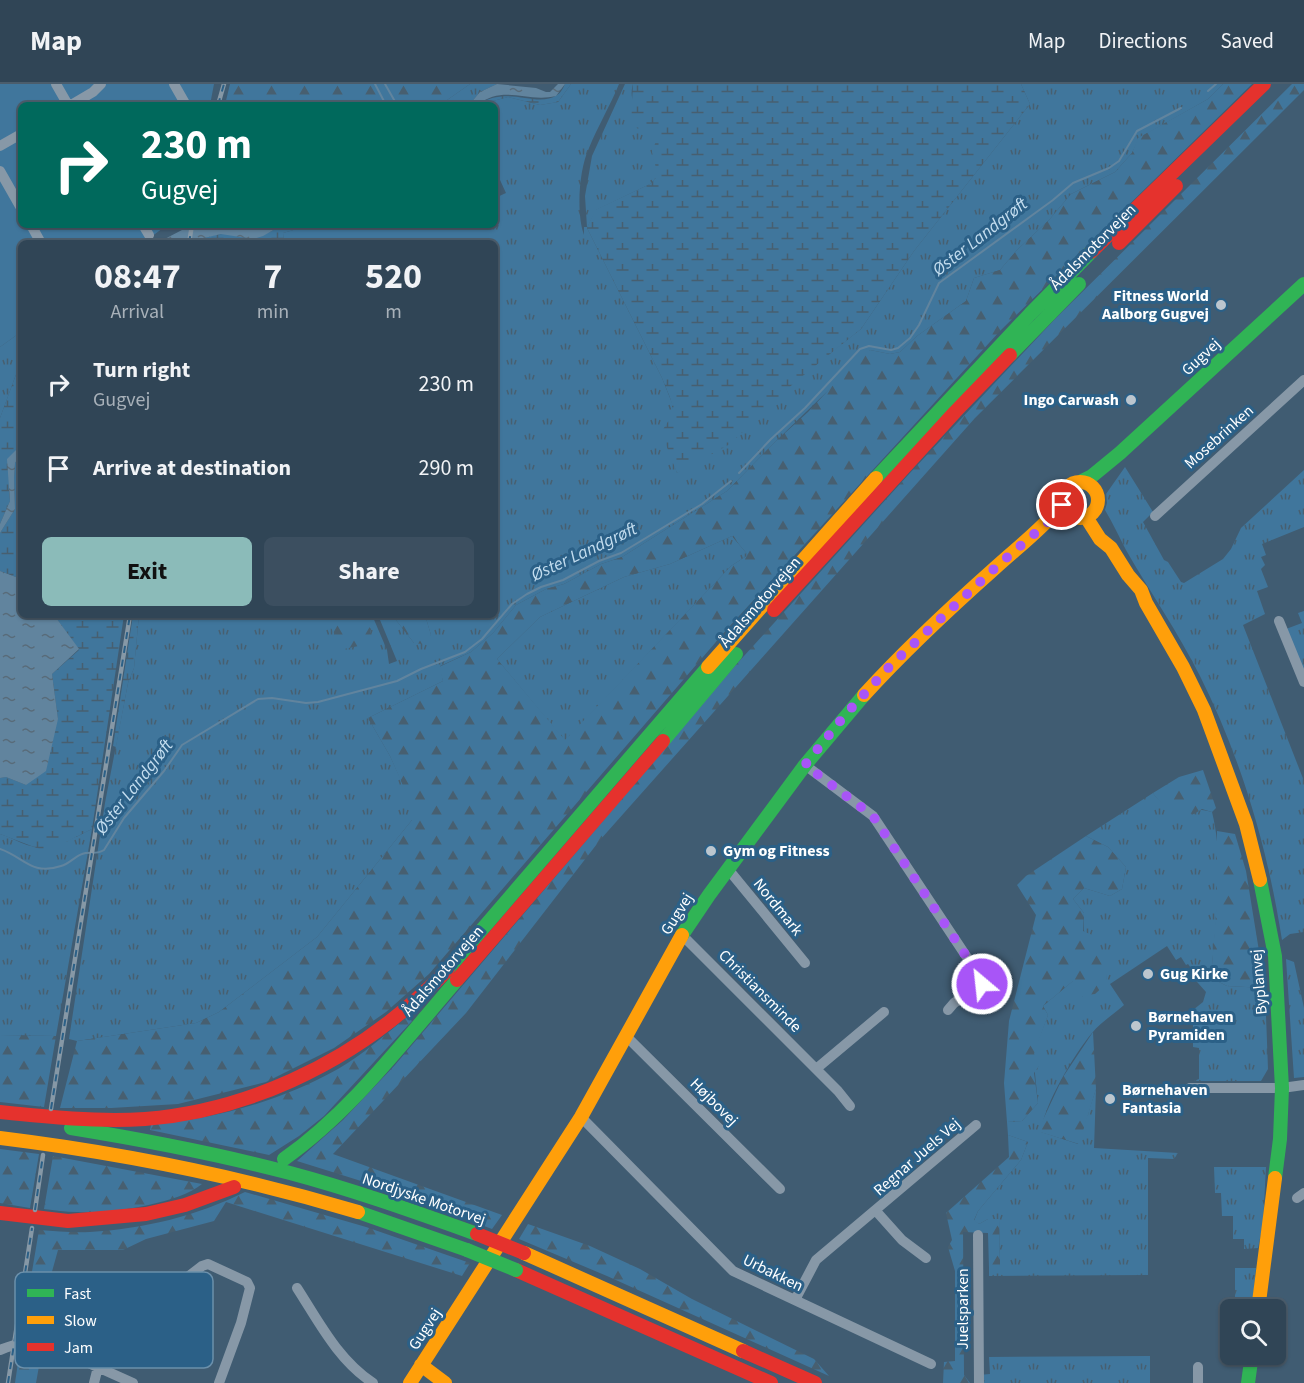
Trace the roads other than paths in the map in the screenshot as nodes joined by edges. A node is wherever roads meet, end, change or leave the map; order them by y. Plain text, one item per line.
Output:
1 (56, 84) edge
2 (101, 84) edge
3 (174, 84) edge
4 (1264, 84) edge
5 (1280, 84) edge
6 (69, 102) edge
7 (76, 102) edge
8 (184, 102) edge
9 (18, 136) edge
10 (0, 146) edge
11 (0, 171) edge
12 (18, 203) edge
13 (1304, 284) edge
14 (1304, 380) edge
15 (1120, 453) junction
16 (1082, 481) junction
17 (1098, 494) junction
18 (1066, 510) junction
19 (1090, 515) junction
20 (1155, 516) dead end
21 (1279, 621) dead end
22 (1304, 682) edge
23 (805, 765) junction
24 (728, 869) junction
25 (682, 935) junction
26 (805, 963) dead end
27 (948, 1010) dead end
28 (884, 1012) dead end
29 (626, 1036) junction
30 (816, 1069) junction
31 (1304, 1085) edge
32 (1190, 1088) dead end
33 (1282, 1088) junction
34 (850, 1106) dead end
35 (0, 1112) edge
36 (581, 1117) junction
37 (0, 1120) edge
38 (976, 1125) dead end
39 (0, 1138) edge
40 (284, 1159) dead end
41 (234, 1187) dead end
42 (780, 1189) dead end
43 (876, 1211) junction
44 (0, 1213) edge
45 (978, 1235) dead end
46 (926, 1258) dead end
47 (194, 1272) edge
48 (297, 1288) dead end
49 (1259, 1299) edge
50 (795, 1300) junction
51 (0, 1339) edge
52 (14, 1344) joint
53 (0, 1350) edge
54 (931, 1364) dead end
55 (421, 1365) junction
56 (1250, 1365) edge
57 (1198, 1367) dead end
58 (98, 1368) edge
59 (100, 1368) edge
60 (94, 1383) edge
61 (133, 1383) edge
62 (219, 1383) edge
63 (373, 1383) edge
64 (410, 1383) edge
65 (445, 1383) edge
66 (771, 1383) edge
67 (815, 1383) edge
68 (979, 1383) edge
69 (1198, 1383) edge
70 (1248, 1383) edge

1 - 6 street
2 - 7 street
3 - 8 street
4 - 35 main road, Ådalsmotorvejen
5 - 40 main road, Ådalsmotorvejen
9 - 10 street
11 - 12 street
13 - 15 main road, Gugvej
14 - 20 street, Mosebrinken
15 - 16 main road, Gugvej
15 - 17 main road, Gugvej
16 - 17 main road
16 - 18 main road
17 - 19 main road
18 - 19 main road
18 - 23 main road, Gugvej
19 - 33 main road, Byplanvej
21 - 22 street
23 - 24 main road, Gugvej
23 - 27 street
24 - 25 main road, Gugvej
24 - 26 street, Nordmark
25 - 29 main road, Gugvej
25 - 30 street, Christiansminde
28 - 30 street
29 - 36 main road, Gugvej
29 - 42 street, Højbovej
30 - 34 street, Christiansminde
31 - 33 street
32 - 33 street
33 - 49 main road, Byplanvej
36 - 50 street, Urbakken
36 - 55 main road, Gugvej
37 - 67 main road, Nordjyske Motorvej, bridge
38 - 43 street, Regnar Juels Vej
39 - 66 main road, Nordjyske Motorvej, bridge
41 - 44 main road
43 - 46 street, Regnar Juels Vej
43 - 50 street, Regnar Juels Vej
45 - 68 street, Juelsparken
47 - 62 street
48 - 63 street
50 - 54 street, Urbakken
51 - 52 street
52 - 53 street
55 - 64 main road, Gugvej
55 - 65 main road
56 - 70 main road
57 - 69 street
58 - 60 street
59 - 61 street

